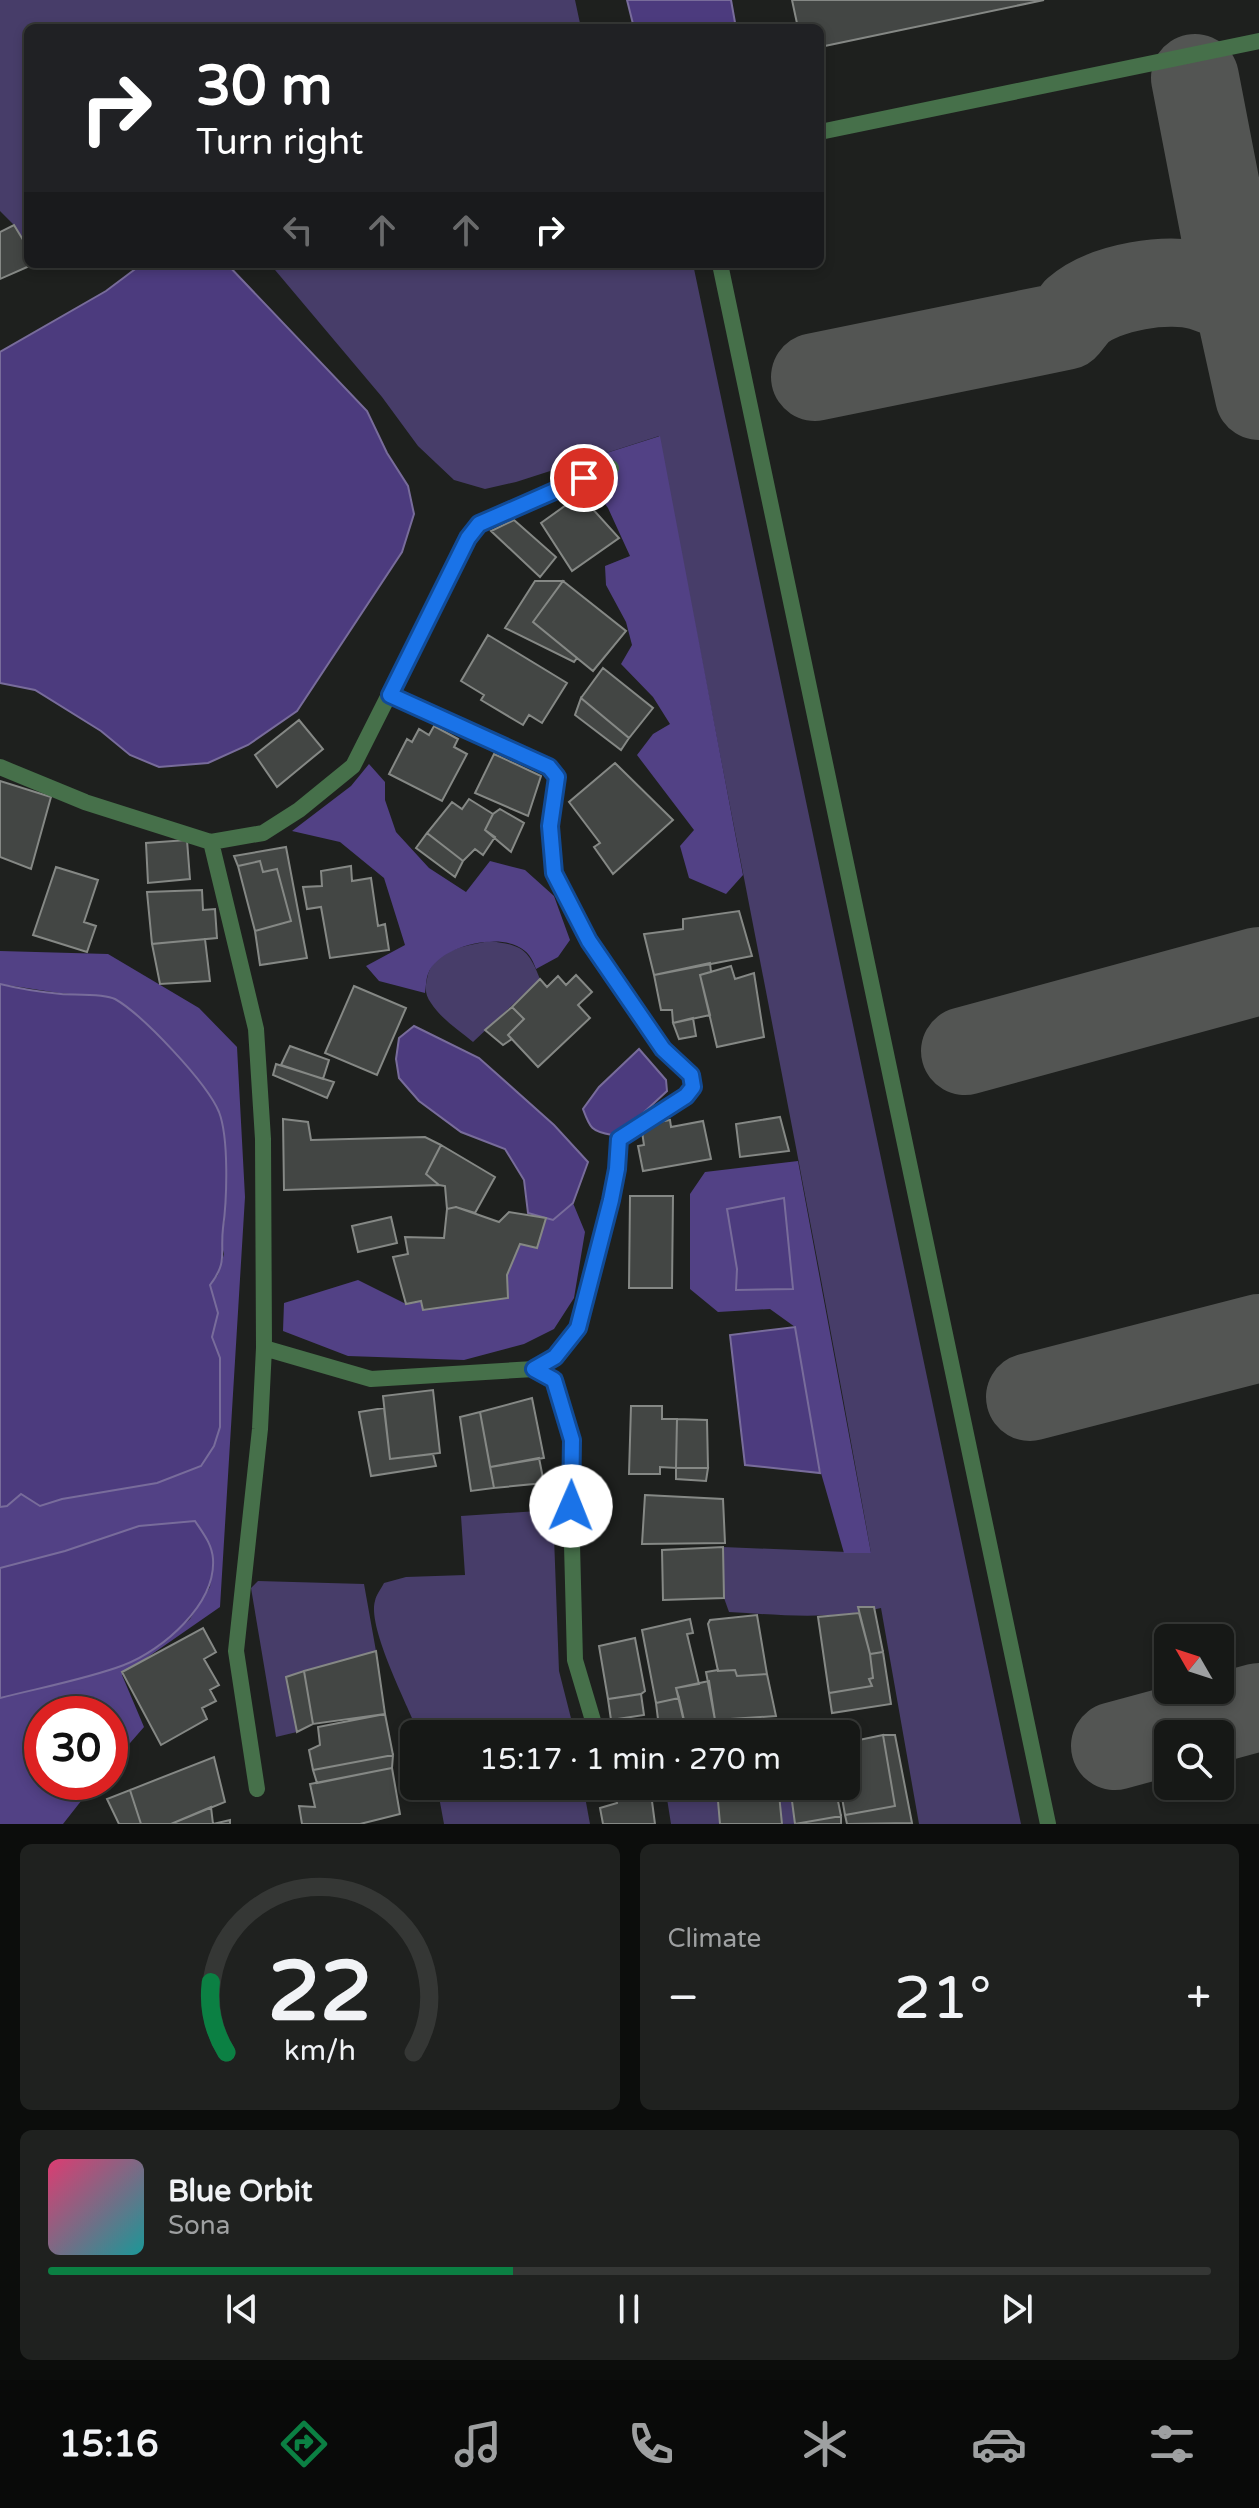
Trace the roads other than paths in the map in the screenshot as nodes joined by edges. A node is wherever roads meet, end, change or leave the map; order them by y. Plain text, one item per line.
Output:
1 (1259, 41) edge
2 (824, 131) edge
3 (721, 268) edge
4 (611, 468) dead end
5 (390, 695) junction
6 (0, 767) edge
7 (211, 842) junction
8 (264, 1348) junction
9 (534, 1369) junction
10 (593, 1720) edge
11 (257, 1789) dead end
12 (1048, 1824) edge

1 - 2 street
3 - 12 street
4 - 5 street
5 - 7 street
5 - 9 street
6 - 7 street
7 - 8 street
8 - 9 street
8 - 11 street
9 - 10 street

